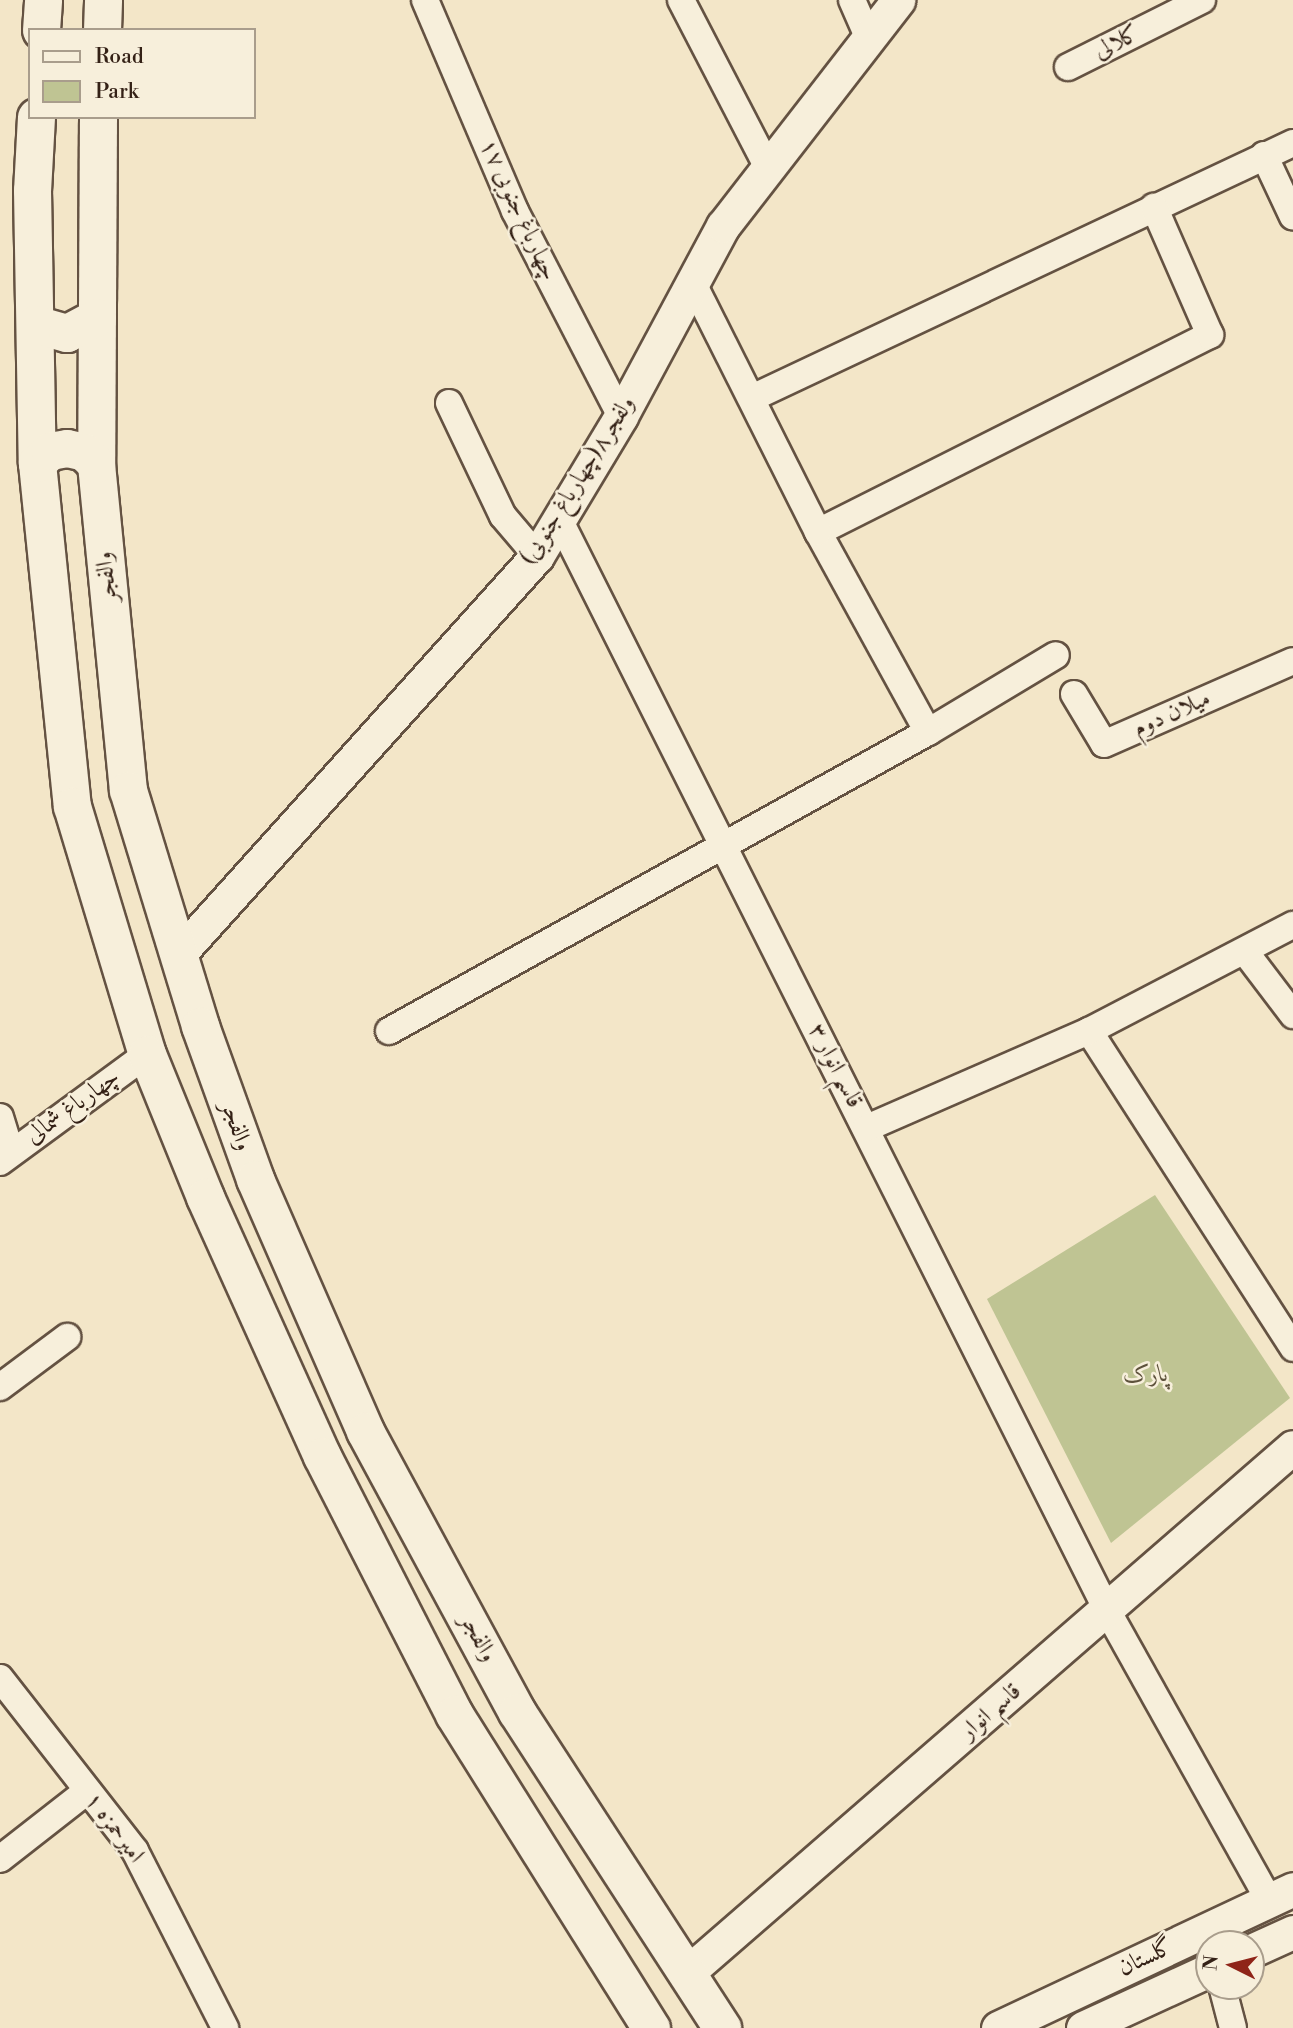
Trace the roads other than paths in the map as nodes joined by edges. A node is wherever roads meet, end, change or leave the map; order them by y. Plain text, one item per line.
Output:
1 (43, 0) edge
2 (103, 0) edge
3 (425, 0) edge
4 (681, 0) edge
5 (852, 0) edge
6 (898, 0) edge
7 (1202, 0) edge
8 (41, 28) edge
9 (102, 28) edge
10 (869, 38) junction
11 (1068, 67) dead end
12 (36, 119) edge
13 (98, 119) edge
14 (1293, 143) edge
15 (1264, 155) junction
16 (768, 168) junction
17 (1154, 207) junction
18 (1293, 217) edge
19 (694, 285) junction
20 (97, 317) junction
21 (35, 324) junction
22 (752, 398) junction
23 (449, 403) dead end
24 (621, 416) junction
25 (37, 463) junction
26 (96, 464) junction
27 (560, 521) junction
28 (818, 532) junction
29 (537, 556) junction
30 (1056, 655) dead end
31 (1293, 661) edge
32 (1074, 694) dead end
33 (928, 732) junction
34 (723, 845) junction
35 (1293, 925) edge
36 (1246, 953) junction
37 (178, 955) junction
38 (1293, 1015) edge
39 (388, 1031) dead end
40 (1089, 1031) junction
41 (147, 1054) junction
42 (0, 1117) edge
43 (867, 1128) junction
44 (6, 1157) edge
45 (67, 1337) dead end
46 (1293, 1348) edge
47 (0, 1387) edge
48 (1293, 1447) edge
49 (1108, 1612) junction
50 (0, 1678) edge
51 (87, 1791) junction
52 (0, 1859) edge
53 (1281, 1895) edge
54 (1293, 1932) edge
55 (1265, 1945) edge
56 (687, 1973) junction
57 (1195, 1976) edge
58 (1226, 2000) edge
59 (225, 2028) edge
60 (651, 2028) edge
61 (722, 2028) edge
62 (998, 2028) edge
63 (1083, 2028) edge
64 (1233, 2028) edge

1 - 8 main road
2 - 9 main road
3 - 24 street, چهارباغ جنوبی ۱۷
4 - 16 street
5 - 10 street
6 - 10 street, ولفجر۸(چهارباغ جنوبی)
7 - 11 street, کلالی
10 - 16 street, ولفجر۸(چهارباغ جنوبی)
12 - 21 main road
13 - 20 main road, والفجر
14 - 15 street
15 - 17 street
15 - 18 street
16 - 19 street, ولفجر۸(چهارباغ جنوبی)
17 - 22 street
17 - 28 street
19 - 22 street
19 - 24 street, ولفجر۸(چهارباغ جنوبی)
20 - 21 main road
20 - 26 main road, والفجر
21 - 25 main road
22 - 28 street
23 - 29 street
24 - 27 street, ولفجر۸(چهارباغ جنوبی)
25 - 26 main road
25 - 41 main road
26 - 37 main road, والفجر
27 - 29 street, ولفجر۸(چهارباغ جنوبی)
27 - 34 street, قاسم انوار ۳
28 - 33 street
29 - 37 street, ولفجر۸(چهارباغ جنوبی)
30 - 33 street
31 - 32 street, میلان دوم
33 - 34 street
34 - 39 street
34 - 43 street, قاسم انوار ۳
35 - 36 street
36 - 38 street
36 - 40 street
37 - 56 main road, والفجر
40 - 43 street
40 - 46 street
41 - 44 street, چهارباغ شمالی
41 - 60 main road
42 - 44 street
43 - 49 street, قاسم انوار ۳
45 - 47 street
48 - 49 street, قاسم انوار
49 - 53 street, قاسم انوار ۳
49 - 56 street, قاسم انوار
50 - 51 street, امیرحمزه ۱
51 - 52 street
51 - 59 street, امیرحمزه ۱
53 - 62 street, گلستان
54 - 55 street
56 - 61 main road, والفجر
57 - 63 street, گلستان
58 - 64 street

